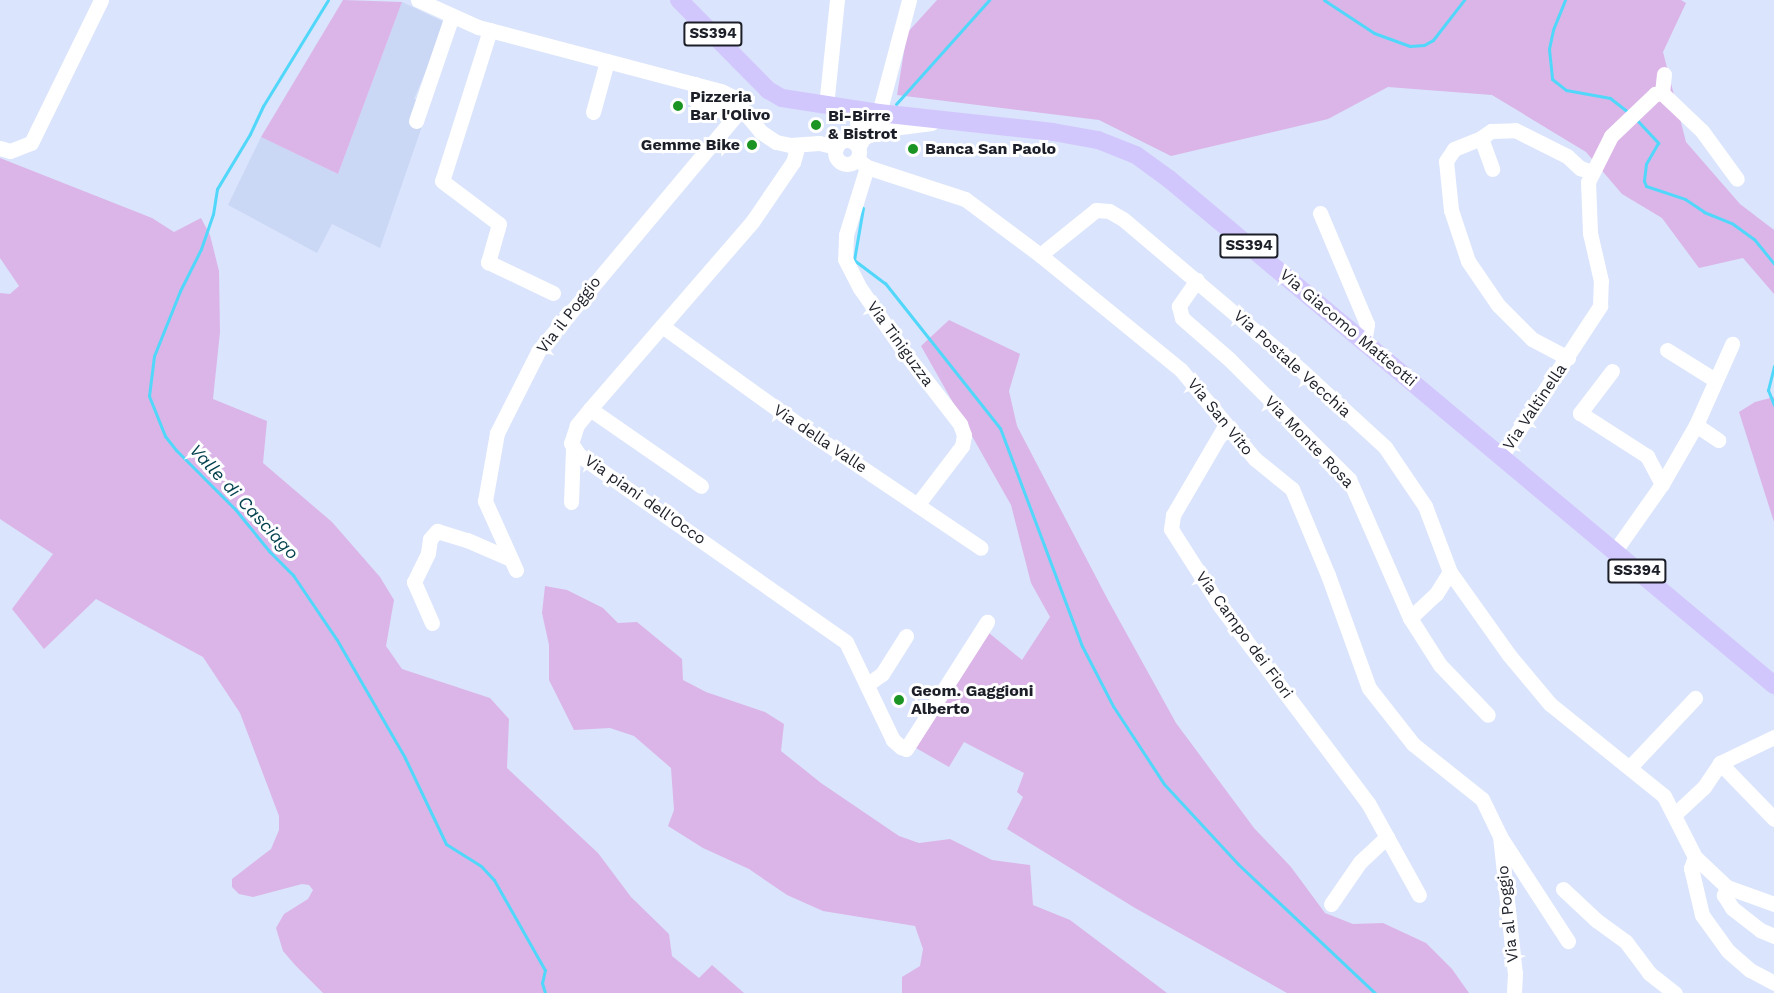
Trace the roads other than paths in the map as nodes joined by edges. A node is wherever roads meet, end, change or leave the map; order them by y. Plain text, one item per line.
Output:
1 (101, 0) edge
2 (418, 0) edge
3 (679, 0) edge
4 (837, 0) edge
5 (909, 0) edge
6 (452, 16) junction
7 (490, 30) junction
8 (607, 61) junction
9 (1664, 74) dead end
10 (1662, 93) junction
11 (825, 106) junction
12 (742, 108) junction
13 (593, 112) dead end
14 (870, 112) junction
15 (416, 121) dead end
16 (958, 122) junction
17 (1481, 138) junction
18 (798, 145) junction
19 (837, 147) junction
20 (0, 148) edge
21 (861, 150) junction
22 (1492, 169) dead end
23 (1592, 172) junction
24 (1737, 179) dead end
25 (1320, 213) dead end
26 (1040, 255) junction
27 (1197, 280) junction
28 (553, 293) dead end
29 (662, 326) junction
30 (1364, 342) junction
31 (1732, 344) dead end
32 (1667, 350) dead end
33 (1568, 358) junction
34 (1612, 372) dead end
35 (1715, 380) junction
36 (590, 409) junction
37 (1696, 425) junction
38 (1225, 426) junction
39 (1718, 440) dead end
40 (573, 449) junction
41 (1501, 457) junction
42 (1662, 484) junction
43 (701, 486) dead end
44 (571, 502) dead end
45 (917, 505) junction
46 (981, 548) dead end
47 (1614, 552) junction
48 (1450, 572) junction
49 (1410, 618) junction
50 (987, 622) dead end
51 (432, 623) dead end
52 (906, 636) dead end
53 (1355, 654) joint
54 (867, 684) junction
55 (1774, 685) edge
56 (1695, 698) dead end
57 (1488, 715) dead end
58 (1774, 737) edge
59 (1720, 763) junction
60 (1630, 767) junction
61 (1675, 814) junction
62 (1774, 819) edge
63 (1500, 836) junction
64 (1387, 837) junction
65 (1695, 857) junction
66 (1727, 887) junction
67 (1563, 889) dead end
68 (1419, 895) dead end
69 (1331, 904) dead end
70 (1774, 904) edge
71 (1774, 936) edge
72 (1568, 941) dead end
73 (1774, 983) edge
74 (1514, 993) edge
75 (1675, 993) edge

1 - 20 street
2 - 6 street
3 - 11 main road, Via Giacomo Matteotti / SS394
4 - 11 street
5 - 14 street
6 - 7 street
6 - 15 street
7 - 8 street
7 - 28 street
8 - 12 street
8 - 13 street
9 - 10 street
10 - 23 street, Via Valtinella
10 - 24 street
11 - 14 main road, Via Giacomo Matteotti / SS394
12 - 18 street
12 - 51 street, Via il Poggio
14 - 16 main road, Via Giacomo Matteotti / SS394
14 - 21 street
16 - 21 street
16 - 30 main road, Via Giacomo Matteotti / SS394
17 - 22 street
17 - 23 street, Via Valtinella
17 - 33 street, Via Valtinella
18 - 19 street
18 - 29 street, Via piani dell'Occo
19 - 21 street
19 - 21 street
21 - 26 street
21 - 45 street, Via Tiniguzza
23 - 33 street, Via Valtinella
25 - 30 street
26 - 27 street, Via Postale Vecchia
26 - 38 street, Via San Vito
27 - 48 street, Via Postale Vecchia
27 - 49 street, Via Monte Rosa
29 - 36 street, Via piani dell'Occo
29 - 45 street, Via della Valle
30 - 41 main road, Via Giacomo Matteotti / SS394
31 - 35 street
32 - 35 street
33 - 41 street, Via Valtinella
34 - 42 street
35 - 37 street
36 - 40 street, Via piani dell'Occo
36 - 43 street
37 - 39 street
37 - 42 street
38 - 53 street, Via San Vito
38 - 64 street, Via Campo dei Fiori
40 - 44 street
40 - 54 street, Via piani dell'Occo
41 - 47 main road, SS394
42 - 47 street
45 - 46 street, Via della Valle
47 - 55 main road, SS394
48 - 49 street
48 - 60 street, Via Postale Vecchia
49 - 57 street, Via Monte Rosa
50 - 54 street, Via piani dell'Occo
52 - 54 street
53 - 63 street, Via al Poggio
56 - 60 street
58 - 59 street
59 - 61 street
59 - 62 street
60 - 61 street, Via Postale Vecchia
61 - 65 street, Via Postale Vecchia
63 - 72 street, Via al Poggio
63 - 74 street, Via al Poggio
64 - 68 street, Via Campo dei Fiori
64 - 69 street
65 - 66 street, Via Postale Vecchia
65 - 73 street, Via Postale Vecchia
66 - 70 street, Via Postale Vecchia
66 - 71 street, Via Postale Vecchia
67 - 75 street

